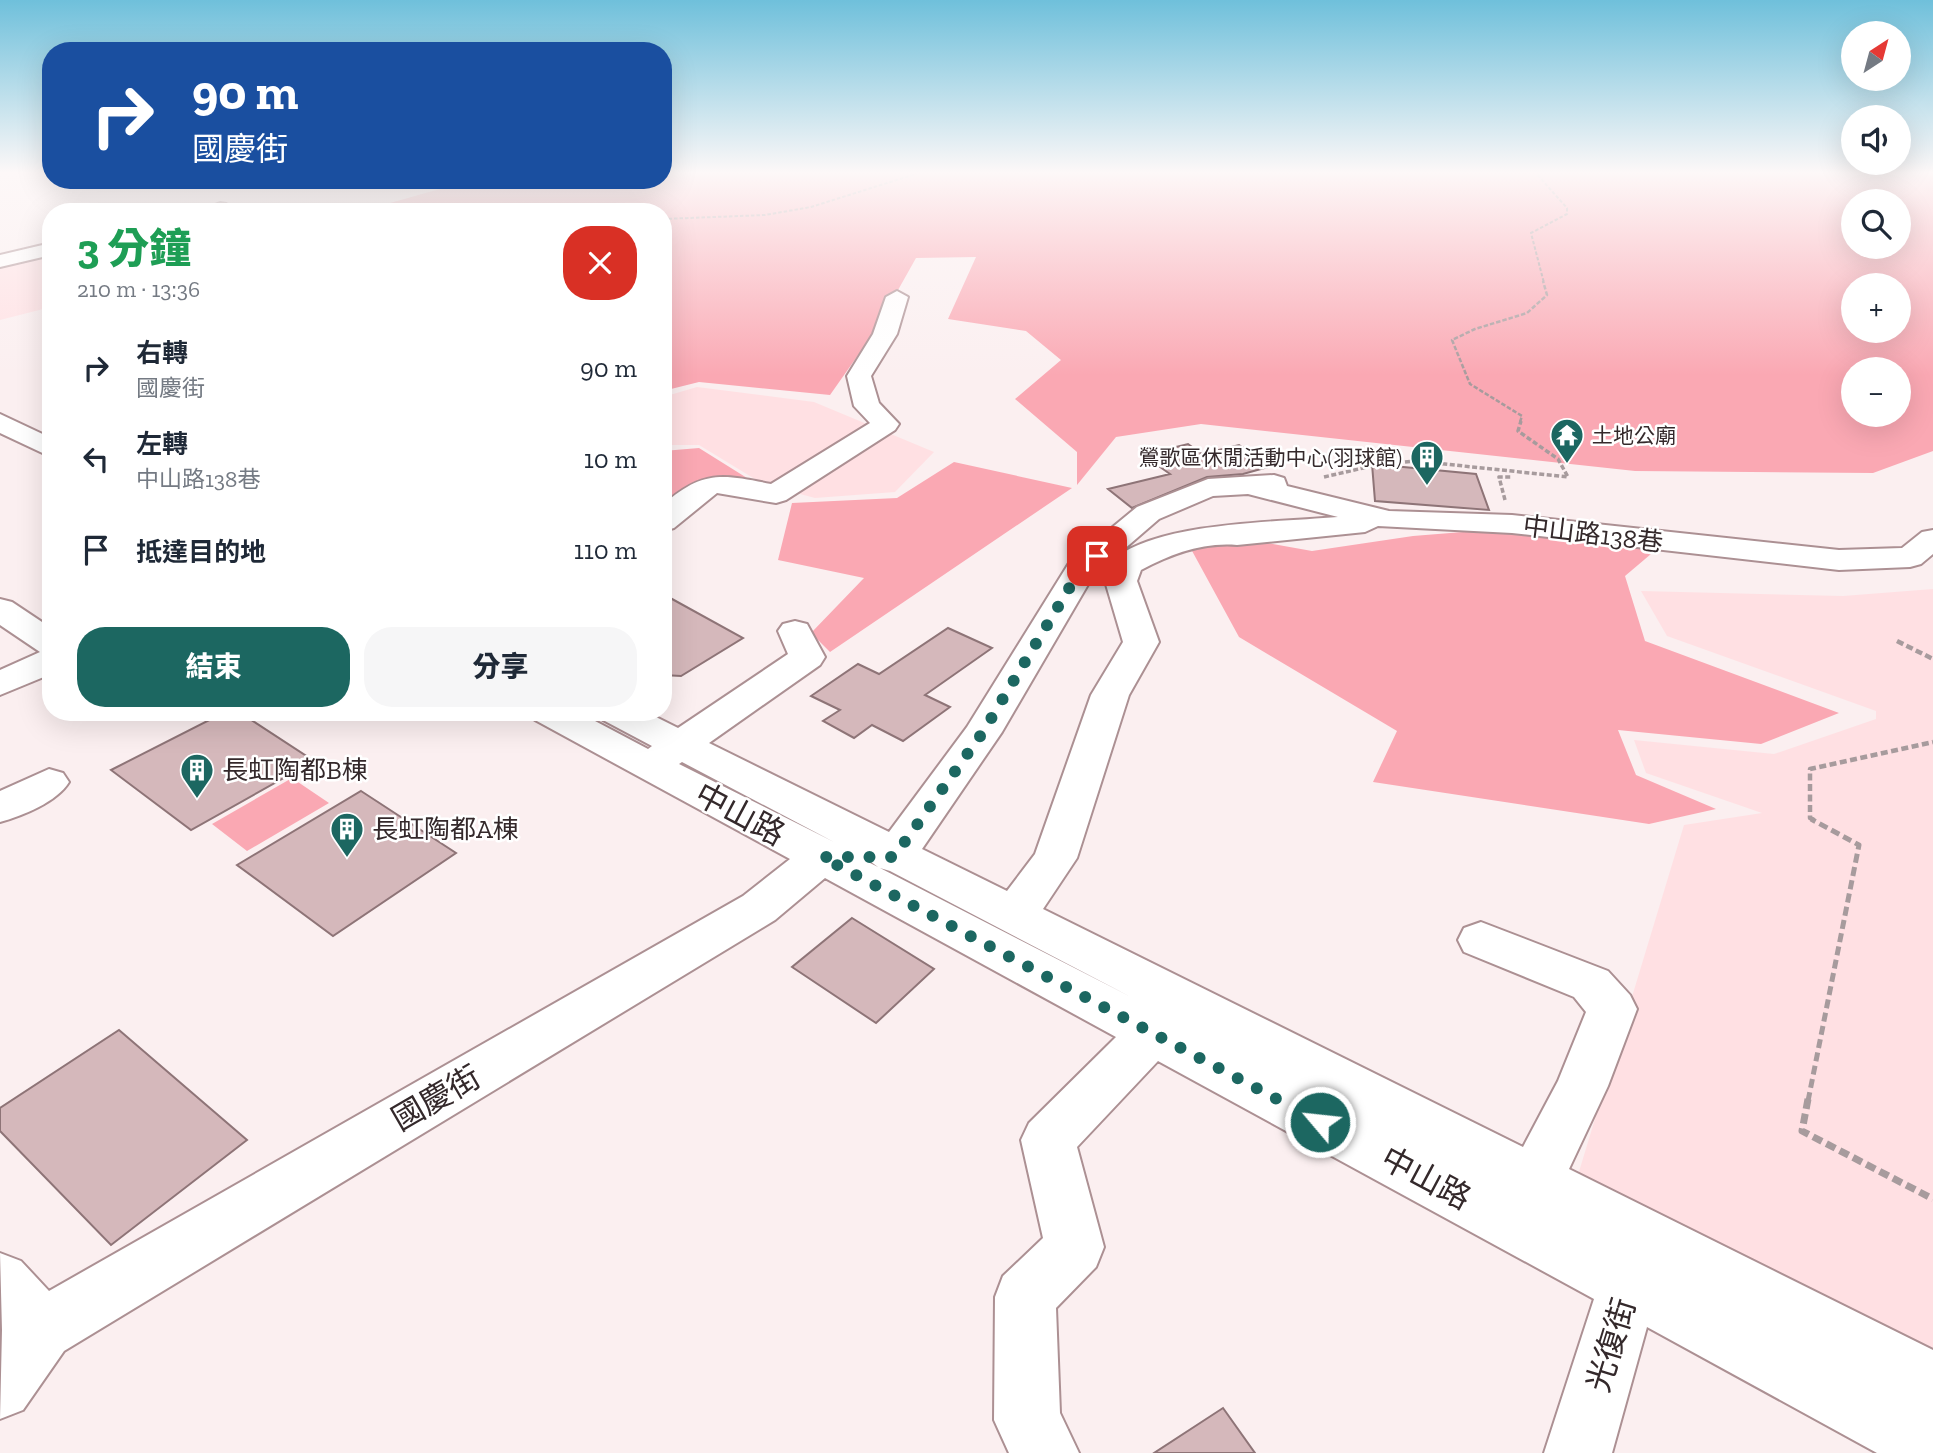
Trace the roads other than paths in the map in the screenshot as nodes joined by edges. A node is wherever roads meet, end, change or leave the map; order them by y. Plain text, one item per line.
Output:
1 (42, 251) edge
2 (0, 261) edge
3 (897, 297) dead end
4 (0, 395) edge
5 (42, 416) edge
6 (0, 422) edge
7 (42, 444) edge
8 (1318, 479) road end
9 (1250, 486) junction
10 (672, 514) edge
11 (1389, 520) junction
12 (1933, 539) edge
13 (0, 609) edge
14 (795, 631) dead end
15 (42, 638) edge
16 (42, 664) edge
17 (0, 684) edge
18 (572, 721) edge
19 (626, 721) edge
20 (665, 756) junction
21 (49, 782) dead end
22 (0, 808) edge
23 (822, 857) junction
24 (894, 857) junction
25 (1013, 916) junction
26 (1481, 940) dead end
27 (1153, 1033) junction
28 (1534, 1182) junction
29 (1636, 1261) junction
30 (0, 1282) edge
31 (42, 1329) junction
32 (1933, 1384) edge
33 (0, 1387) edge
34 (1933, 1447) edge
35 (1045, 1453) edge
36 (1578, 1453) edge

1 - 2 street
3 - 10 street
4 - 5 street
6 - 7 street
8 - 9 street, 中山路138巷
9 - 11 street, 中山路138巷
9 - 24 street, 中山路138巷
11 - 12 street, 中山路138巷
11 - 25 street
13 - 15 street
14 - 20 street
16 - 17 street
18 - 20 street, 中山路
19 - 20 street, 中山路
20 - 23 street, 中山路
20 - 24 street, 中山路
21 - 22 street
23 - 24 street
23 - 27 street, 中山路
23 - 31 street, 國慶街
24 - 25 street, 中山路
25 - 28 street, 中山路
26 - 28 street
27 - 29 street, 中山路
27 - 35 street
28 - 29 street, 中山路
29 - 32 street, 中山路
29 - 34 street, 中山路
29 - 36 street, 光復街
30 - 31 street
31 - 33 street, 國慶街

